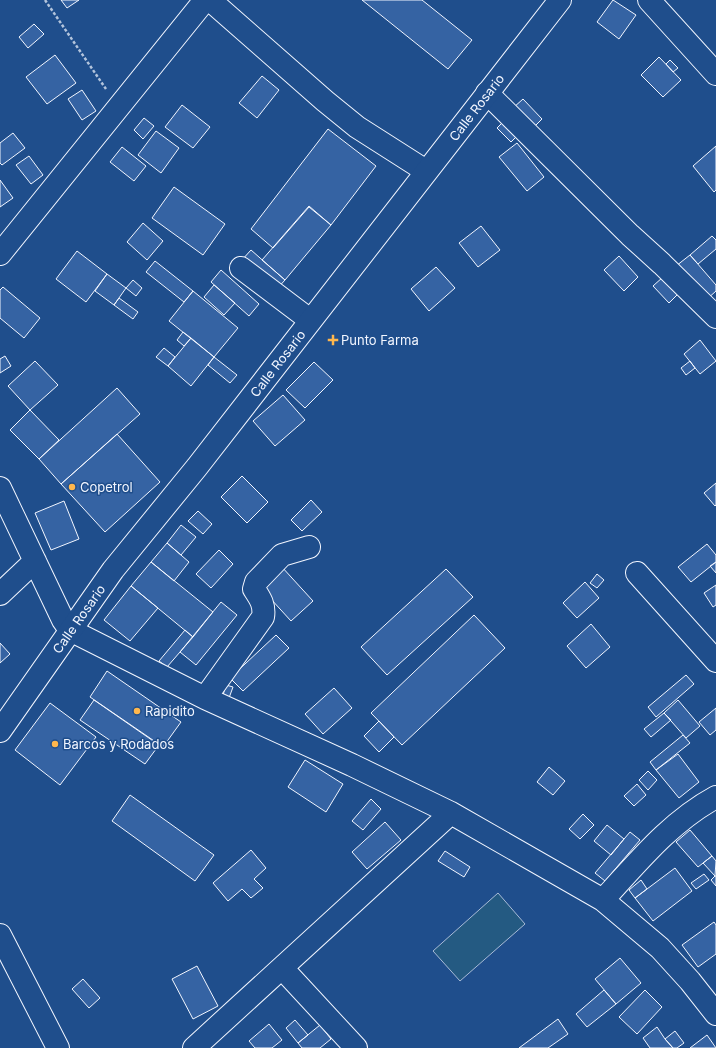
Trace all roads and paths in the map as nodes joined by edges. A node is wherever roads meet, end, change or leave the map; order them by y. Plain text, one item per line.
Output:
1 (45, 0) edge
2 (205, 0) edge
3 (210, 0) edge
4 (560, 0) edge
5 (649, 0) edge
6 (716, 74) edge
7 (487, 93) junction
8 (119, 107) junction
9 (426, 171) junction
10 (0, 254) edge
11 (241, 268) dead end
12 (716, 317) edge
13 (310, 320) junction
14 (0, 488) edge
15 (309, 547) dead end
16 (35, 561) junction
17 (637, 573) dead end
18 (0, 594) edge
19 (70, 630) junction
20 (716, 661) edge
21 (206, 698) junction
22 (0, 731) edge
23 (716, 797) edge
24 (451, 813) junction
25 (603, 900) junction
26 (0, 935) edge
27 (282, 968) junction
28 (716, 1014) edge
29 (58, 1048) edge
30 (194, 1048) edge
31 (356, 1048) edge

1 - 8 path
2 - 8 street
3 - 9 street
4 - 7 street, Calle Rosario
5 - 6 street
7 - 9 street, Calle Rosario
7 - 12 street
8 - 10 street
9 - 13 street, Calle Rosario
11 - 13 street
13 - 19 street, Calle Rosario
14 - 16 street
15 - 21 street
16 - 18 street
16 - 19 street
17 - 20 street
19 - 21 street
19 - 22 street, Calle Rosario
21 - 24 street
23 - 25 street
24 - 25 street
24 - 27 street
25 - 28 street
26 - 29 street
27 - 30 street
27 - 31 street

